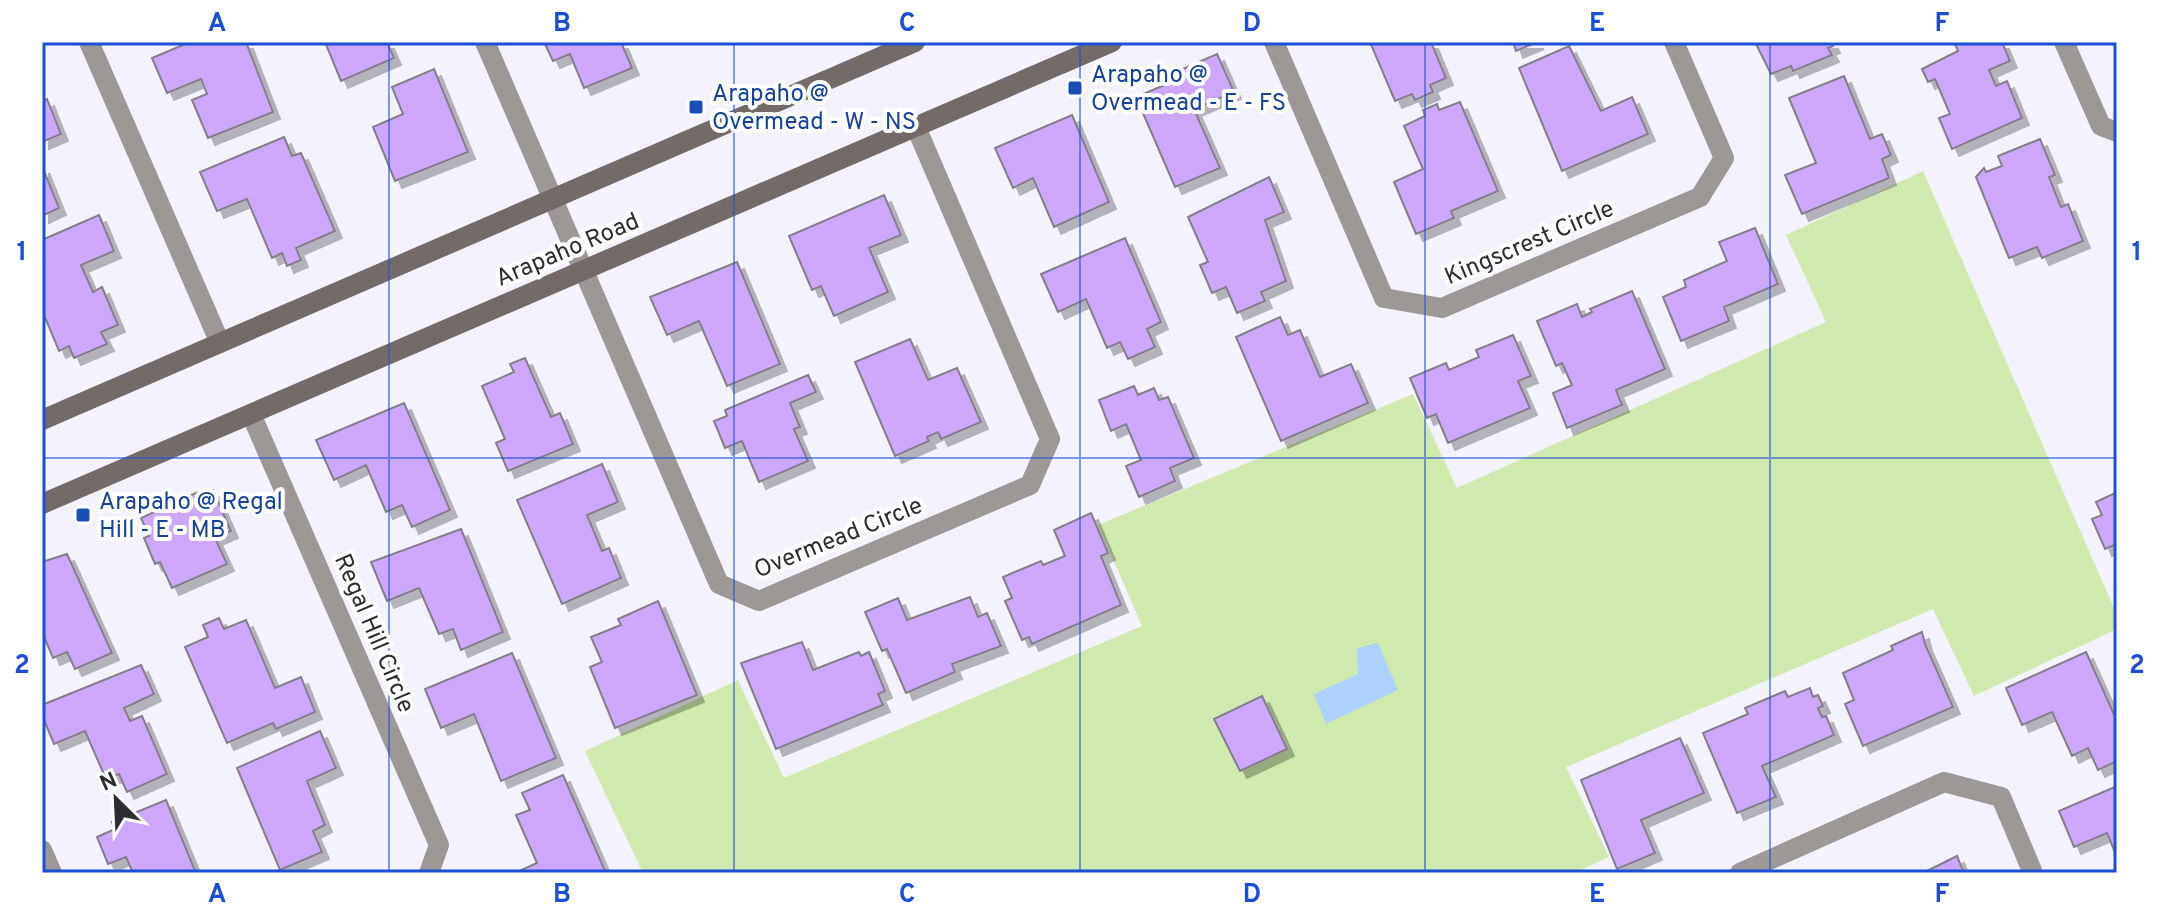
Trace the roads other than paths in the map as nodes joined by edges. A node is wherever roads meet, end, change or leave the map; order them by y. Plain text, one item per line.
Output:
1 (89, 42) edge
2 (485, 42) edge
3 (915, 42) edge
4 (1112, 42) edge
5 (1274, 42) edge
6 (1674, 42) edge
7 (2064, 42) edge
8 (882, 49) edge
9 (916, 127) junction
10 (2117, 132) edge
11 (553, 199) junction
12 (583, 270) junction
13 (220, 343) junction
14 (251, 414) junction
15 (42, 420) edge
16 (42, 504) edge
17 (42, 850) edge
18 (52, 873) edge
19 (429, 873) edge
20 (1740, 873) edge
21 (2033, 873) edge

1 - 13 street
2 - 11 street, Overmead Circle
3 - 8 main road
4 - 9 main road, Arapaho Road
5 - 6 street, Kingscrest Circle
7 - 10 street
8 - 11 main road
9 - 12 main road, Arapaho Road
9 - 12 street, Overmead Circle
11 - 12 street, Overmead Circle
11 - 13 main road
12 - 14 main road, Arapaho Road
13 - 15 main road
14 - 16 main road, Arapaho Road
14 - 19 street, Regal Hill Circle
17 - 18 street
20 - 21 street

